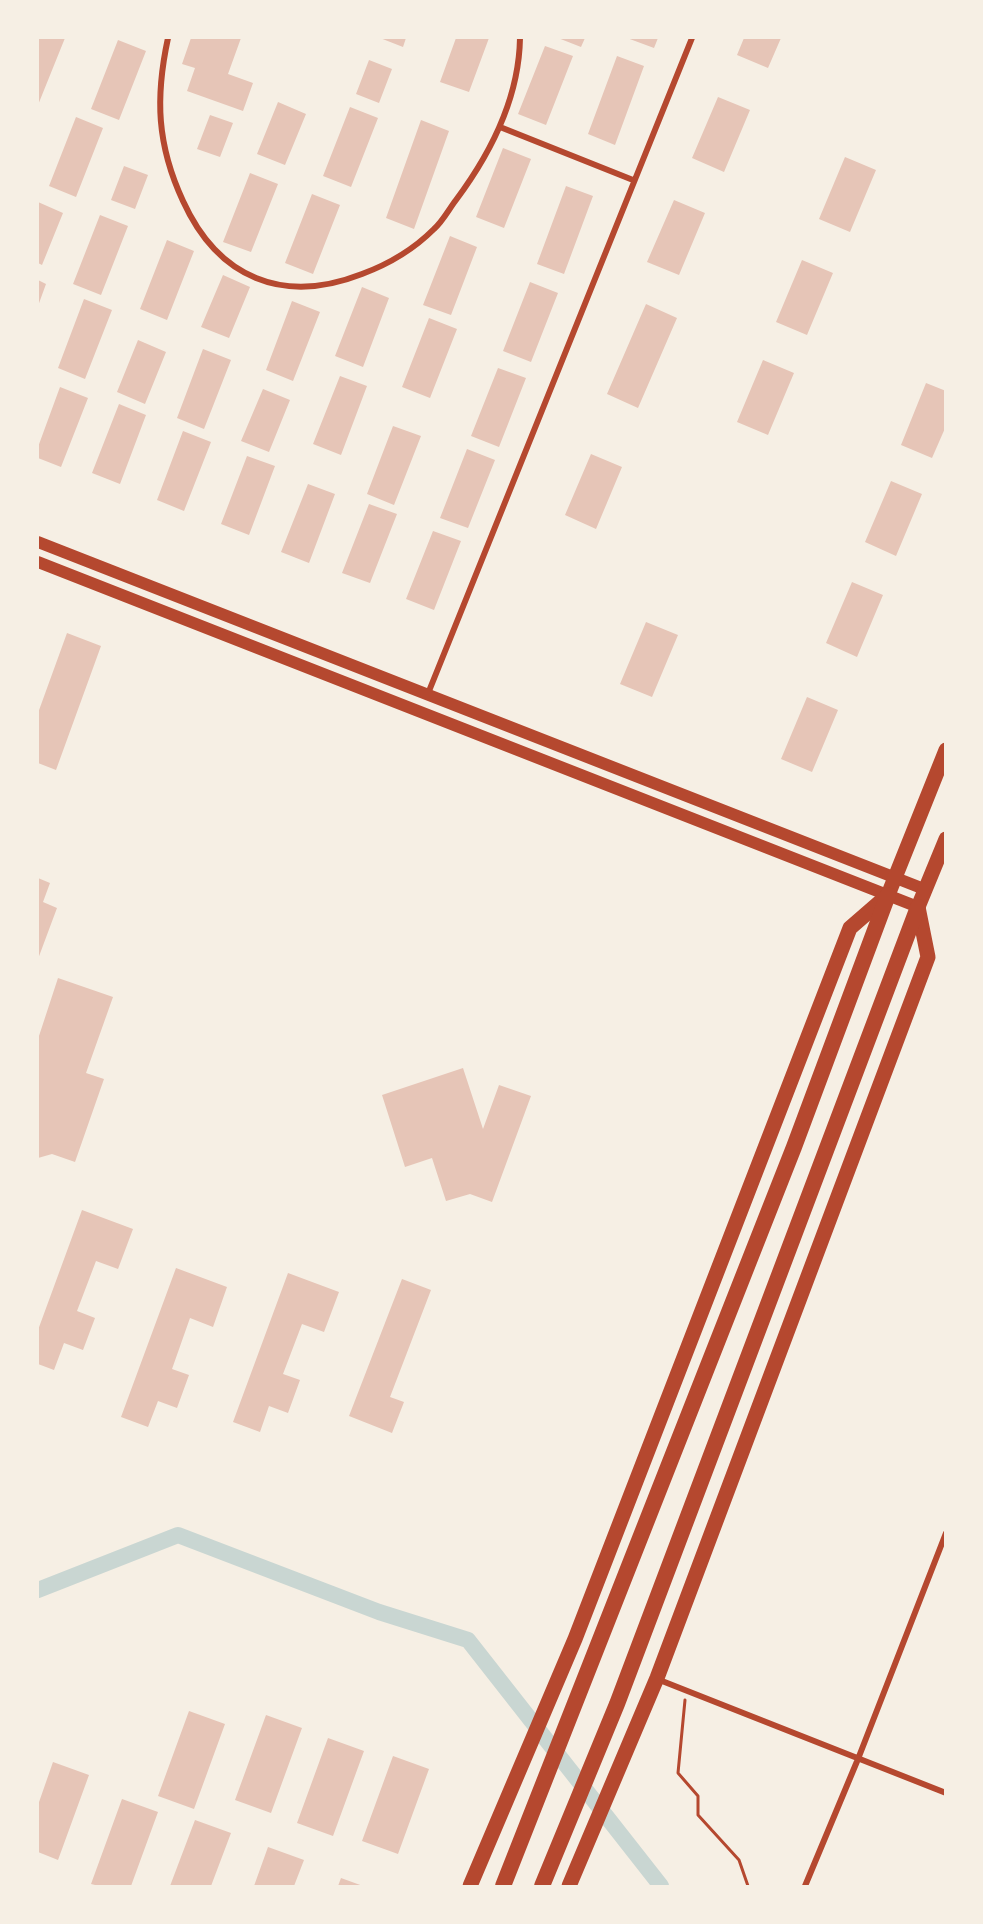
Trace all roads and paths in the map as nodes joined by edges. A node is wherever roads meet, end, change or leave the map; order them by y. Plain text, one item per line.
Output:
1 (168, 38) edge
2 (520, 38) edge
3 (692, 38) edge
4 (500, 127) junction
5 (633, 180) junction
6 (38, 542) edge
7 (38, 562) edge
8 (426, 696) junction
9 (945, 750) edge
10 (945, 839) edge
11 (895, 878) junction
12 (924, 889) junction
13 (888, 895) junction
14 (918, 907) junction
15 (945, 1533) edge
16 (657, 1678) junction
17 (686, 1692) junction
18 (858, 1759) junction
19 (945, 1793) edge
20 (470, 1887) edge
21 (503, 1887) edge
22 (542, 1887) edge
23 (569, 1887) edge
24 (748, 1887) edge
25 (805, 1887) edge

1 - 4 street
2 - 4 street
3 - 5 street
4 - 5 street
5 - 8 street
6 - 8 main road
7 - 13 main road
8 - 11 main road
9 - 11 main road
10 - 12 main road
11 - 12 main road
11 - 13 main road
12 - 14 main road
13 - 14 main road
13 - 20 main road
13 - 21 highway
14 - 16 main road
14 - 22 highway
15 - 18 street
16 - 17 street
16 - 23 main road
17 - 18 street
17 - 24 path
18 - 19 street
18 - 25 street

